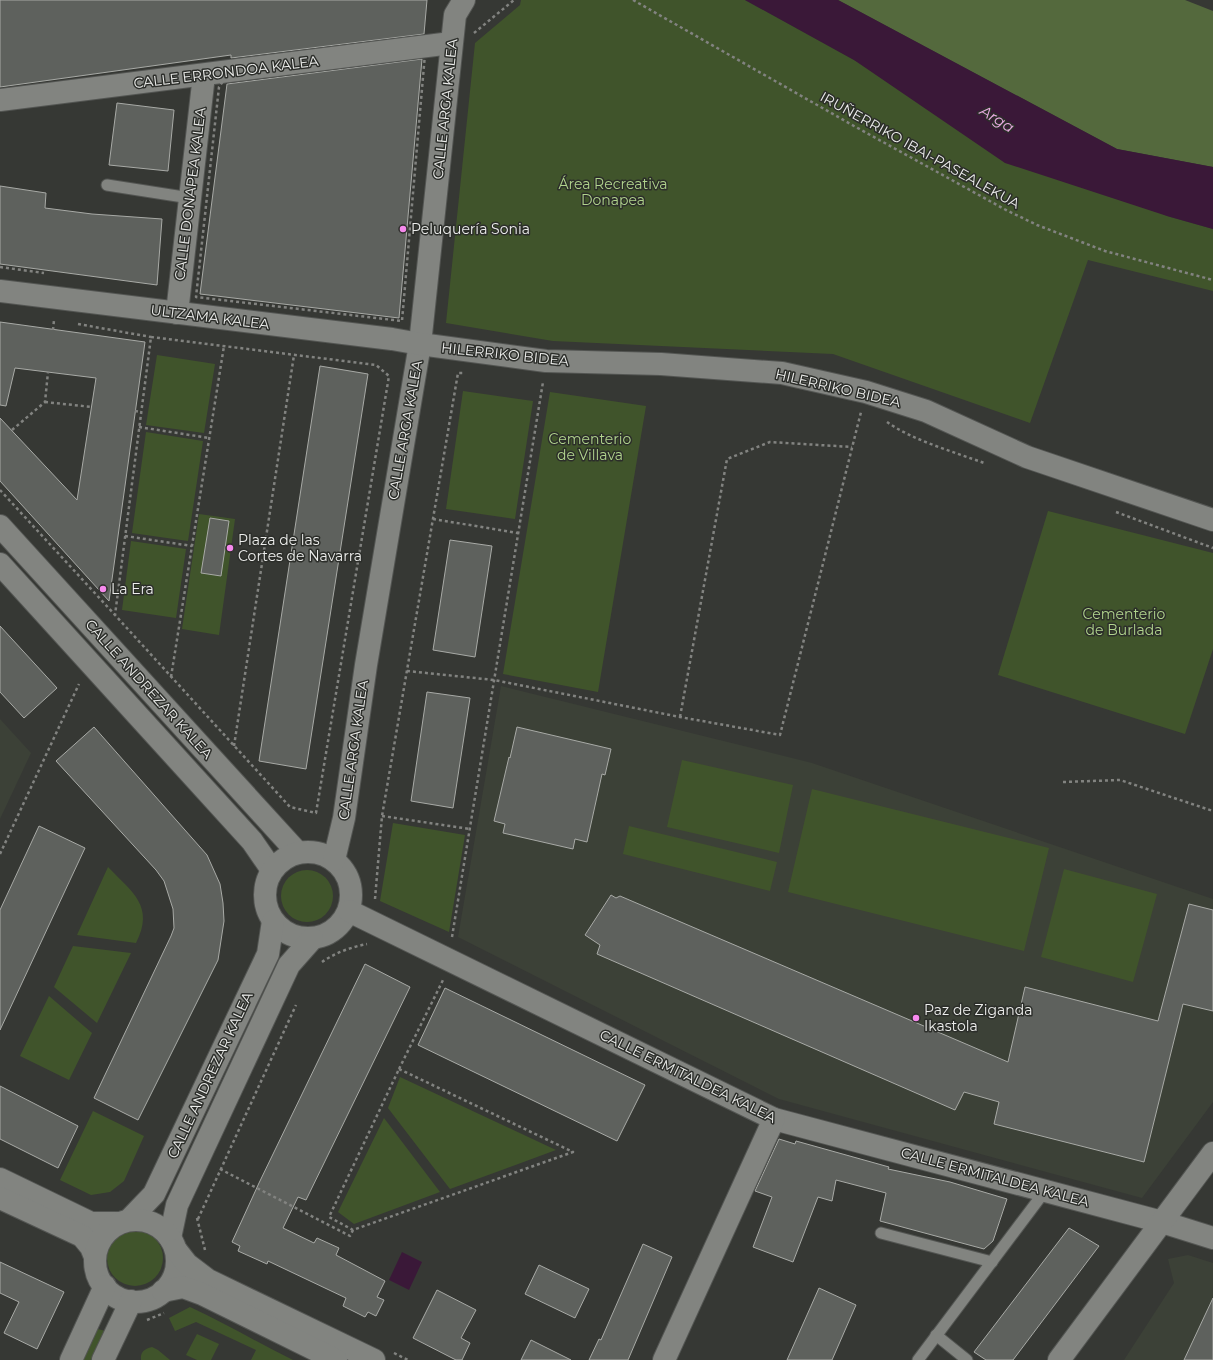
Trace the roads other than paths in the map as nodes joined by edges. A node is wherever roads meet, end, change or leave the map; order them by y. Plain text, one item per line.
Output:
1 (464, 0) edge
2 (452, 43) junction
3 (204, 75) junction
4 (0, 100) edge
5 (107, 185) dead end
6 (190, 198) junction
7 (0, 291) edge
8 (177, 313) junction
9 (420, 344) junction
10 (1213, 520) edge
11 (0, 526) edge
12 (0, 564) edge
13 (298, 853) junction
14 (334, 860) junction
15 (272, 870) junction
16 (349, 911) junction
17 (273, 921) junction
18 (312, 939) junction
19 (774, 1119) junction
20 (1213, 1153) edge
21 (0, 1179) edge
22 (1045, 1191) junction
23 (0, 1198) edge
24 (124, 1222) junction
25 (1162, 1222) junction
26 (881, 1233) dead end
27 (1213, 1238) edge
28 (173, 1244) junction
29 (95, 1257) junction
30 (992, 1262) junction
31 (105, 1286) junction
32 (131, 1301) junction
33 (164, 1302) junction
34 (936, 1335) junction
35 (70, 1360) edge
36 (103, 1360) edge
37 (336, 1360) edge
38 (374, 1360) edge
39 (664, 1360) edge
40 (918, 1360) edge
41 (967, 1360) edge
42 (1059, 1360) edge

1 - 2 street, CALLE ARGA KALEA
2 - 3 street, CALLE ERRONDOA KALEA
2 - 9 street, CALLE ARGA KALEA
3 - 4 street, CALLE ERRONDOA KALEA
3 - 6 street, CALLE DONAPEA KALEA
5 - 6 lane
6 - 8 street, CALLE DONAPEA KALEA
7 - 8 street, ULTZAMA KALEA
8 - 9 street, ULTZAMA KALEA
9 - 10 street, HILERRIKO BIDEA
9 - 14 street, CALLE ARGA KALEA
11 - 13 street, CALLE ANDREZAR KALEA
12 - 15 street, CALLE ANDREZAR KALEA
13 - 14 street
13 - 15 street
14 - 16 street
15 - 17 street
16 - 18 street
16 - 19 street, CALLE ERMITALDEA KALEA
17 - 18 street
17 - 24 street, CALLE ANDREZAR KALEA
18 - 28 street, CALLE ANDREZAR KALEA
19 - 22 street, CALLE ERMITALDEA KALEA
19 - 39 street
20 - 25 street
21 - 24 street
22 - 25 street, CALLE ERMITALDEA KALEA
22 - 30 lane
23 - 29 street
24 - 28 street
24 - 29 street
25 - 27 street, CALLE ERMITALDEA KALEA
25 - 42 street
26 - 30 lane
28 - 33 street
28 - 38 street
29 - 31 street
30 - 34 lane
31 - 32 street
31 - 35 street
32 - 33 street
32 - 36 street
33 - 37 street
34 - 40 lane
34 - 41 lane

